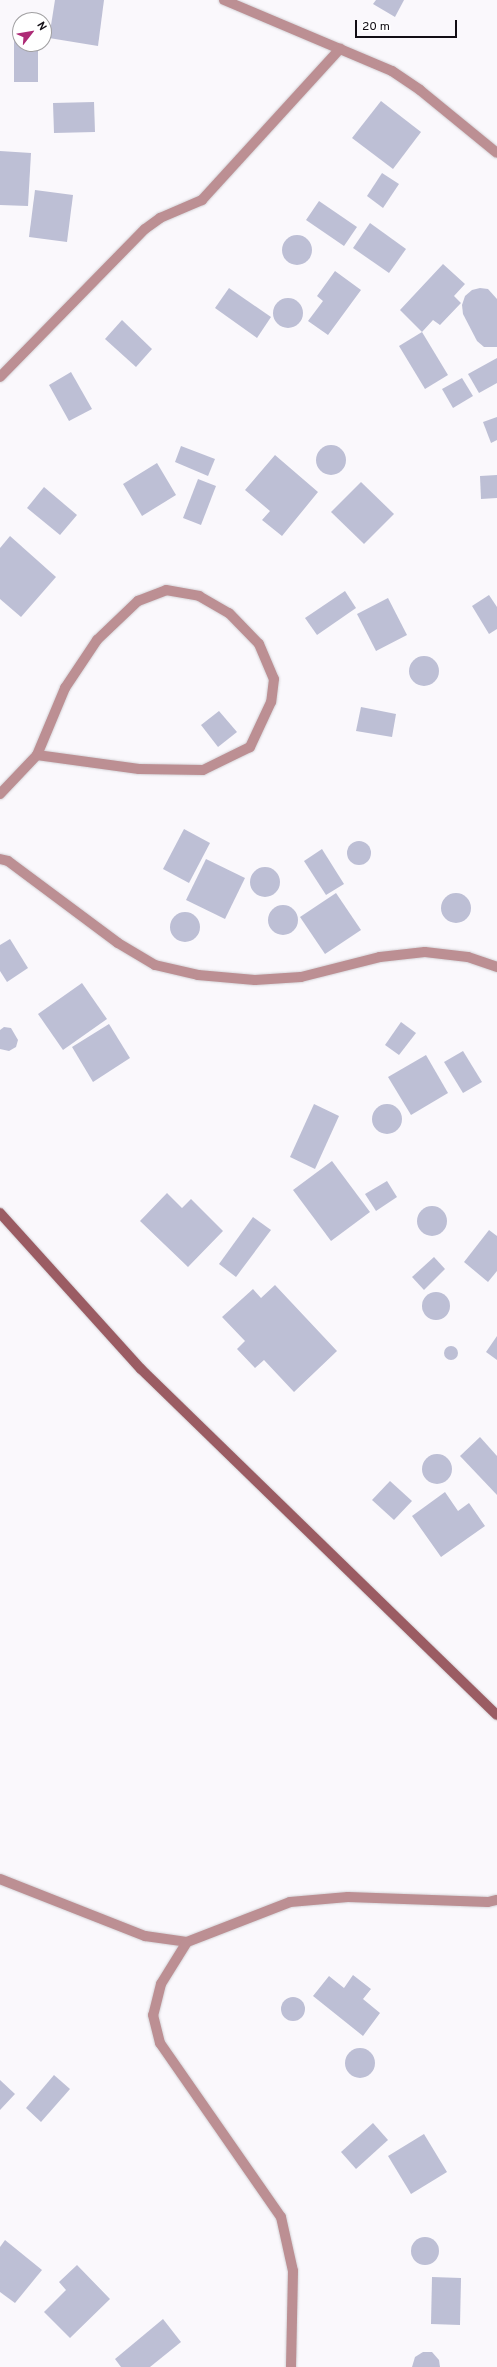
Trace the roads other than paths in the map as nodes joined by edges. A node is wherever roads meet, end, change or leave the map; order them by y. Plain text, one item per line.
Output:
1 (224, 0) edge
2 (340, 49) junction
3 (497, 153) edge
4 (0, 376) edge
5 (37, 755) junction
6 (0, 794) edge
7 (0, 859) edge
8 (497, 967) edge
9 (0, 1213) edge
10 (497, 1716) edge
11 (0, 1879) edge
12 (497, 1900) edge
13 (187, 1942) junction
14 (291, 2367) edge

1 - 2 street
2 - 3 street
2 - 4 street
5 - 5 street
5 - 6 street
7 - 8 street
9 - 10 street
11 - 13 street
12 - 13 street
13 - 14 street

